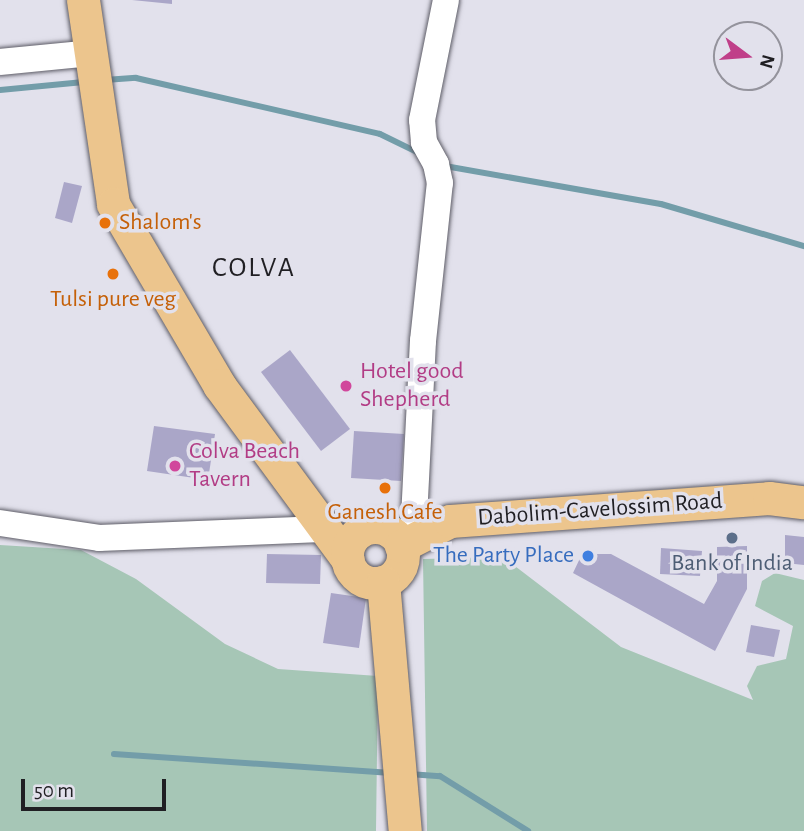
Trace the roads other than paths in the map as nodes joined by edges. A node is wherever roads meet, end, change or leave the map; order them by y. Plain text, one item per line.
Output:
1 (83, 0) edge
2 (446, 0) edge
3 (91, 53) junction
4 (0, 62) edge
5 (804, 502) edge
6 (0, 523) edge
7 (322, 529) junction
8 (407, 542) junction
9 (354, 546) junction
10 (383, 582) junction
11 (405, 831) edge

1 - 3 main road
2 - 8 street
3 - 4 street
3 - 7 main road
5 - 8 main road, Dabolim-Cavelossim Road
6 - 7 street
7 - 9 main road
8 - 9 main road
8 - 10 main road
9 - 10 main road
10 - 11 main road

